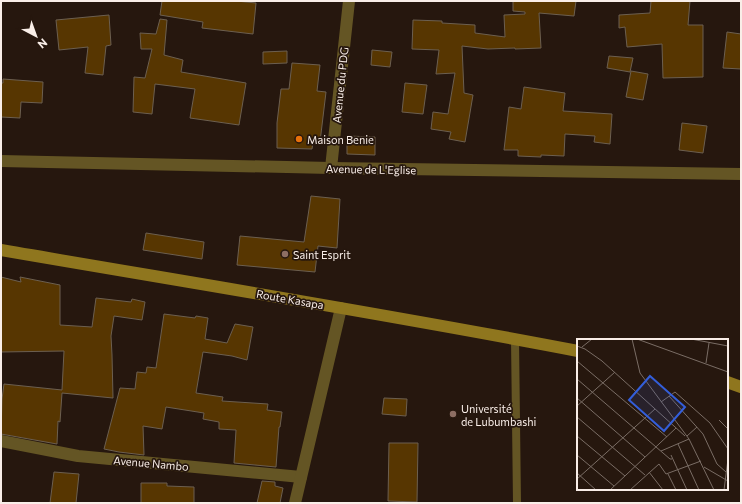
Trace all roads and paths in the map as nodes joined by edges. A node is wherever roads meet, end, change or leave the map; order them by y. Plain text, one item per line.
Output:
1 (349, 1) edge
2 (1, 161) edge
3 (332, 168) junction
4 (741, 174) edge
5 (1, 250) edge
6 (340, 308) junction
7 (516, 339) junction
8 (577, 351) edge
9 (728, 382) edge
10 (741, 387) edge
11 (1, 441) edge
12 (301, 477) junction
13 (295, 503) edge
14 (518, 503) edge

1 - 3 street, Avenue du PDG
2 - 3 street, Avenue de L'Eglise
3 - 4 street, Avenue de L'Eglise
5 - 6 main road, Route Kasapa
6 - 7 main road, Route Kasapa
6 - 12 street
7 - 8 main road, Route Kasapa
7 - 14 lane
9 - 10 main road
11 - 12 street, Avenue Nambo
12 - 13 street

